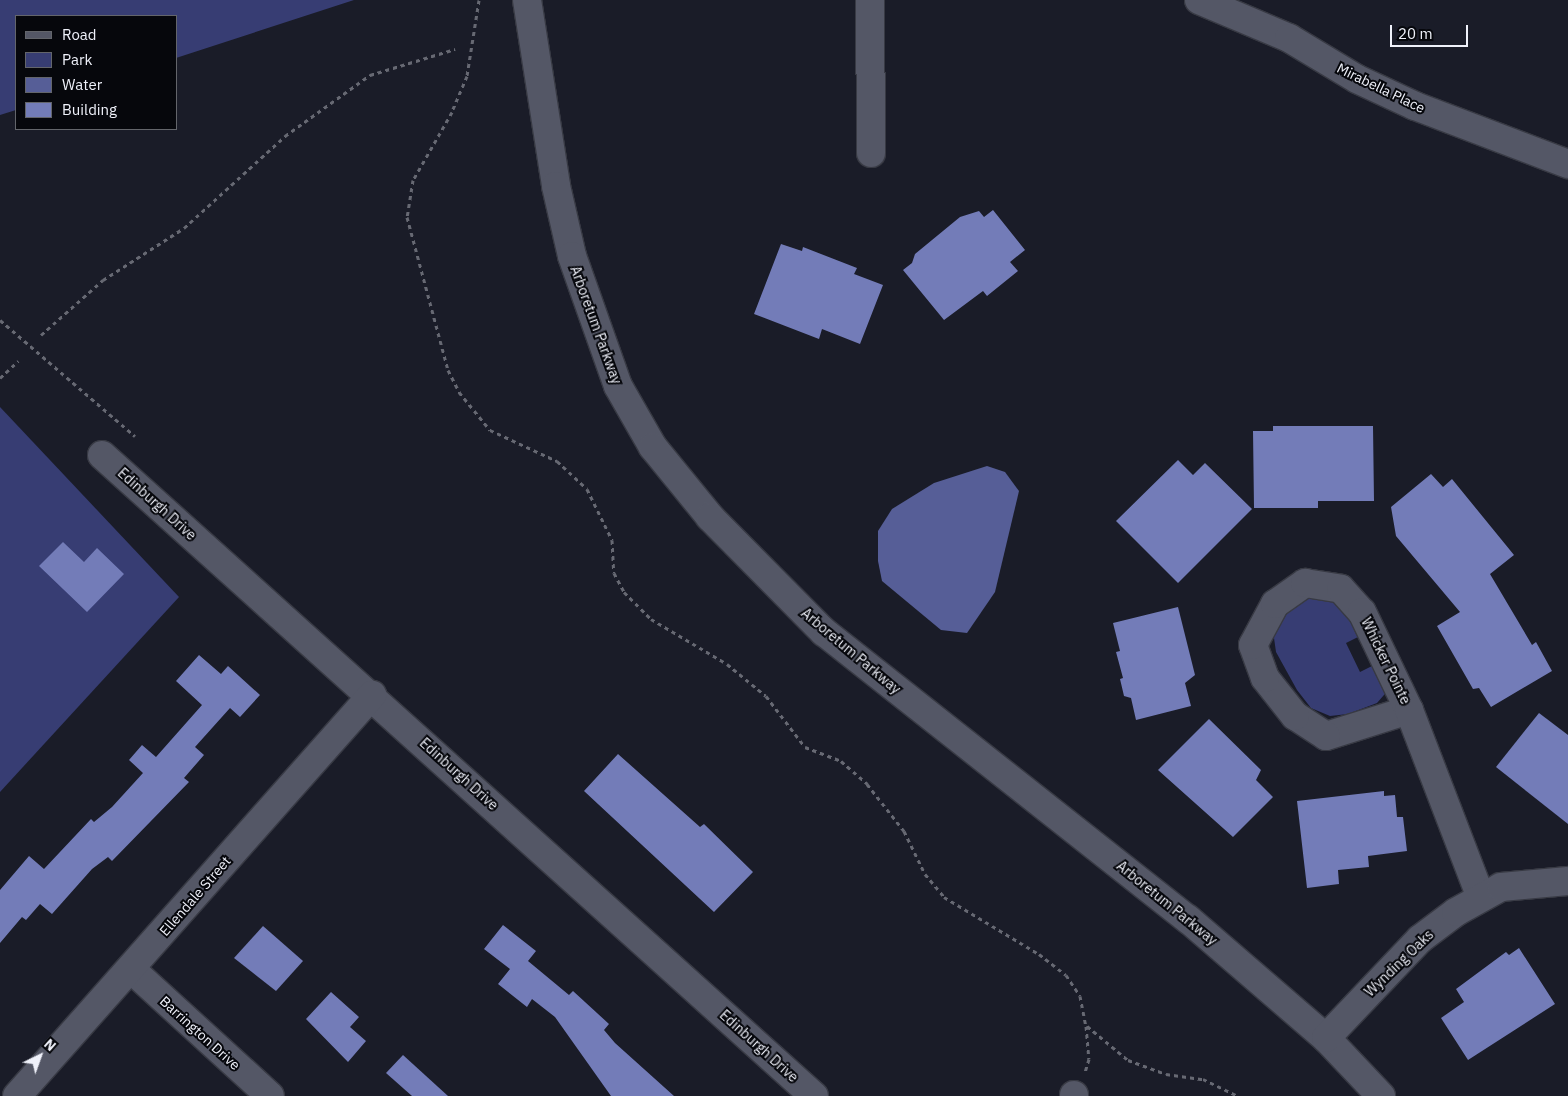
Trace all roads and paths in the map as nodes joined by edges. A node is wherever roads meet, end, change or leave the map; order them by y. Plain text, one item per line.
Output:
1 (479, 0) edge
2 (527, 0) edge
3 (870, 0) edge
4 (1199, 0) edge
5 (455, 49) dead end
6 (871, 153) dead end
7 (1568, 164) edge
8 (0, 320) edge
9 (41, 335) dead end
10 (18, 361) dead end
11 (0, 378) edge
12 (135, 436) dead end
13 (102, 455) dead end
14 (372, 695) junction
15 (1409, 710) junction
16 (1568, 881) edge
17 (1481, 898) junction
18 (131, 969) junction
19 (1086, 1026) junction
20 (1326, 1038) junction
21 (17, 1096) edge
22 (270, 1096) edge
23 (814, 1096) edge
24 (1074, 1096) edge
25 (1238, 1096) edge
26 (1381, 1096) edge

1 - 19 path
2 - 20 street, Arboretum Parkway
3 - 6 street
4 - 7 street, Mirabella Place
5 - 9 path
8 - 12 path
10 - 11 path
13 - 14 street, Edinburgh Drive
14 - 18 street, Ellendale Street
14 - 23 street, Edinburgh Drive
15 - 15 street, Whicker Pointe
15 - 17 street, Whicker Pointe
16 - 17 street, Wynding Oaks
17 - 20 street, Wynding Oaks
18 - 21 street, Ellendale Street
18 - 22 street, Barrington Drive
19 - 24 path
19 - 25 path
20 - 26 street, Arboretum Parkway

